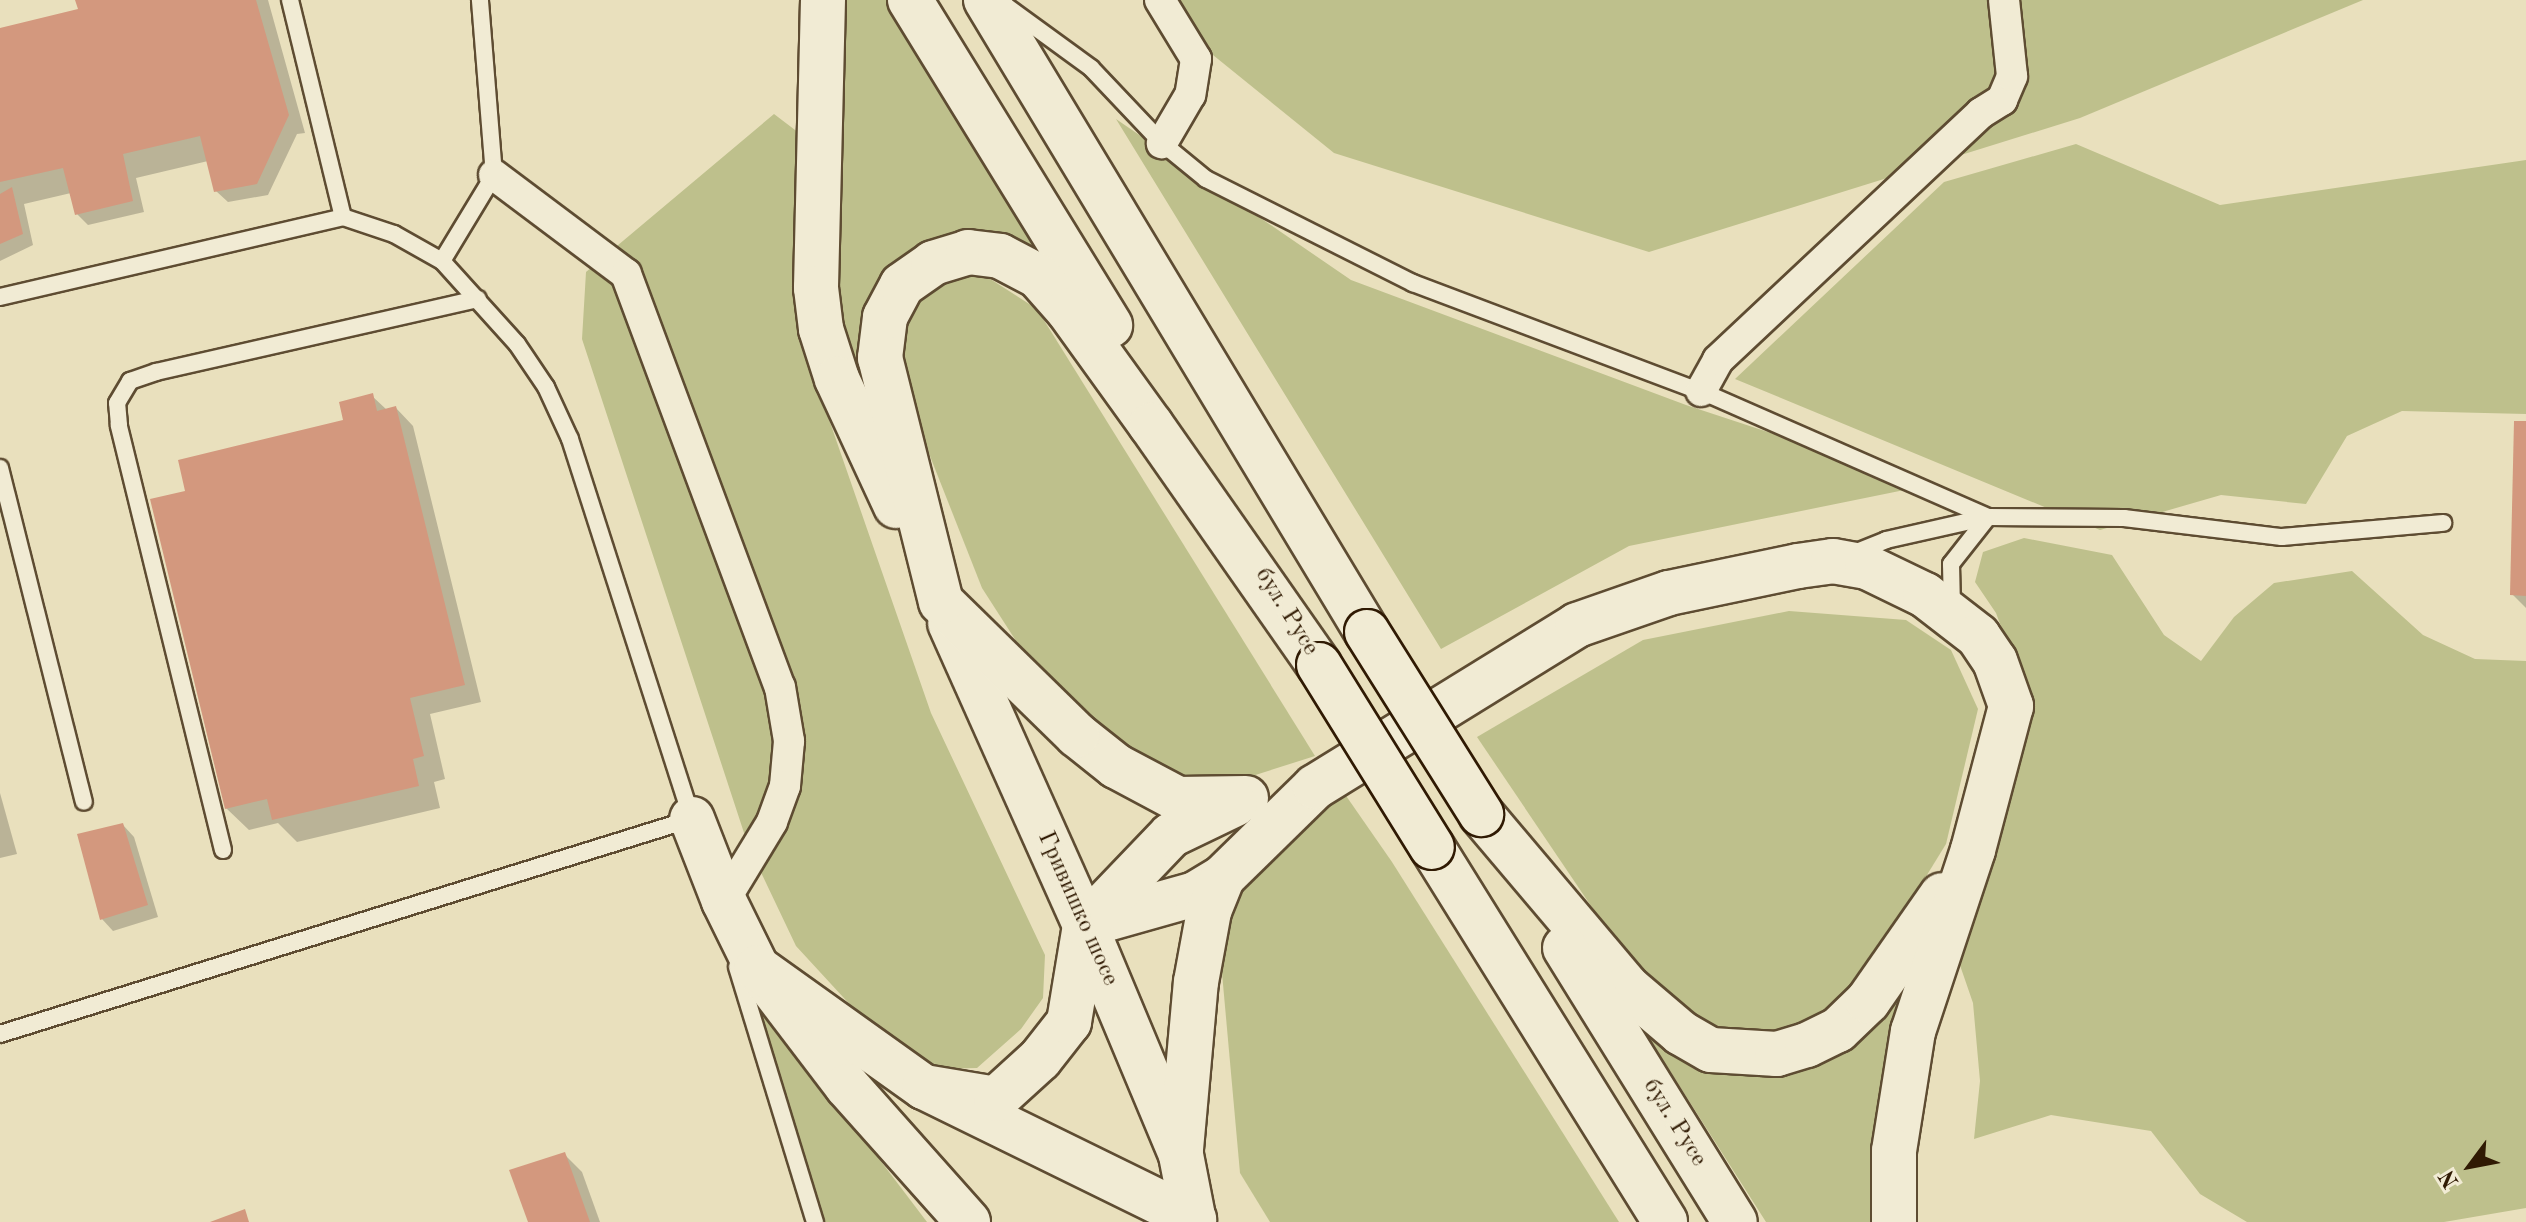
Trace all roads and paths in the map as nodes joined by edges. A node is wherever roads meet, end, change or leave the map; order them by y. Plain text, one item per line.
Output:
1 (290, 0) edge
2 (480, 0) edge
3 (823, 0) edge
4 (910, 0) edge
5 (986, 0) edge
6 (998, 0) edge
7 (1160, 0) edge
8 (2004, 0) edge
9 (1162, 143) junction
10 (494, 175) junction
11 (343, 217) junction
12 (442, 261) junction
13 (0, 297) edge
14 (478, 299) junction
15 (1701, 391) junction
16 (0, 468) edge
17 (1988, 517) junction
18 (2443, 523) dead end
19 (1833, 561) junction
20 (941, 602) junction
21 (1952, 613) junction
22 (1319, 665) junction
23 (1315, 787) junction
24 (1246, 798) junction
25 (84, 802) dead end
26 (1481, 814) junction
27 (692, 819) junction
28 (223, 850) dead end
29 (1973, 850) junction
30 (1222, 878) junction
31 (724, 901) junction
32 (1085, 925) junction
33 (757, 968) junction
34 (0, 1034) edge
35 (924, 1087) junction
36 (1181, 1155) junction
37 (967, 1218) edge
38 (1190, 1221) edge
39 (815, 1222) edge
40 (1665, 1222) edge
41 (1735, 1222) edge
42 (1894, 1222) edge

1 - 11 lane
2 - 10 lane
3 - 20 main road
4 - 22 main road, бул. Русе
5 - 26 main road, бул. Русе, bridge
6 - 9 lane
7 - 9 street
8 - 15 street
9 - 15 lane
10 - 12 lane
10 - 31 street
11 - 12 lane
11 - 13 lane
12 - 14 lane
14 - 27 lane
14 - 28 lane
15 - 17 lane
16 - 25 lane
17 - 18 lane
17 - 19 lane
17 - 21 lane
19 - 21 main road
19 - 23 main road
20 - 22 main road
20 - 24 main road
20 - 32 main road, Гривишко шосе
21 - 29 main road
22 - 40 main road, бул. Русе, bridge
23 - 24 main road
23 - 30 main road
24 - 32 main road
26 - 29 main road
26 - 41 main road, бул. Русе
27 - 31 main road
27 - 34 lane
27 - 39 lane
29 - 42 main road
30 - 32 main road
30 - 36 main road
31 - 33 main road
32 - 35 main road
32 - 36 main road, Гривишко шосе
33 - 35 main road
33 - 37 main road
35 - 38 main road
36 - 38 main road, Гривишко шосе

